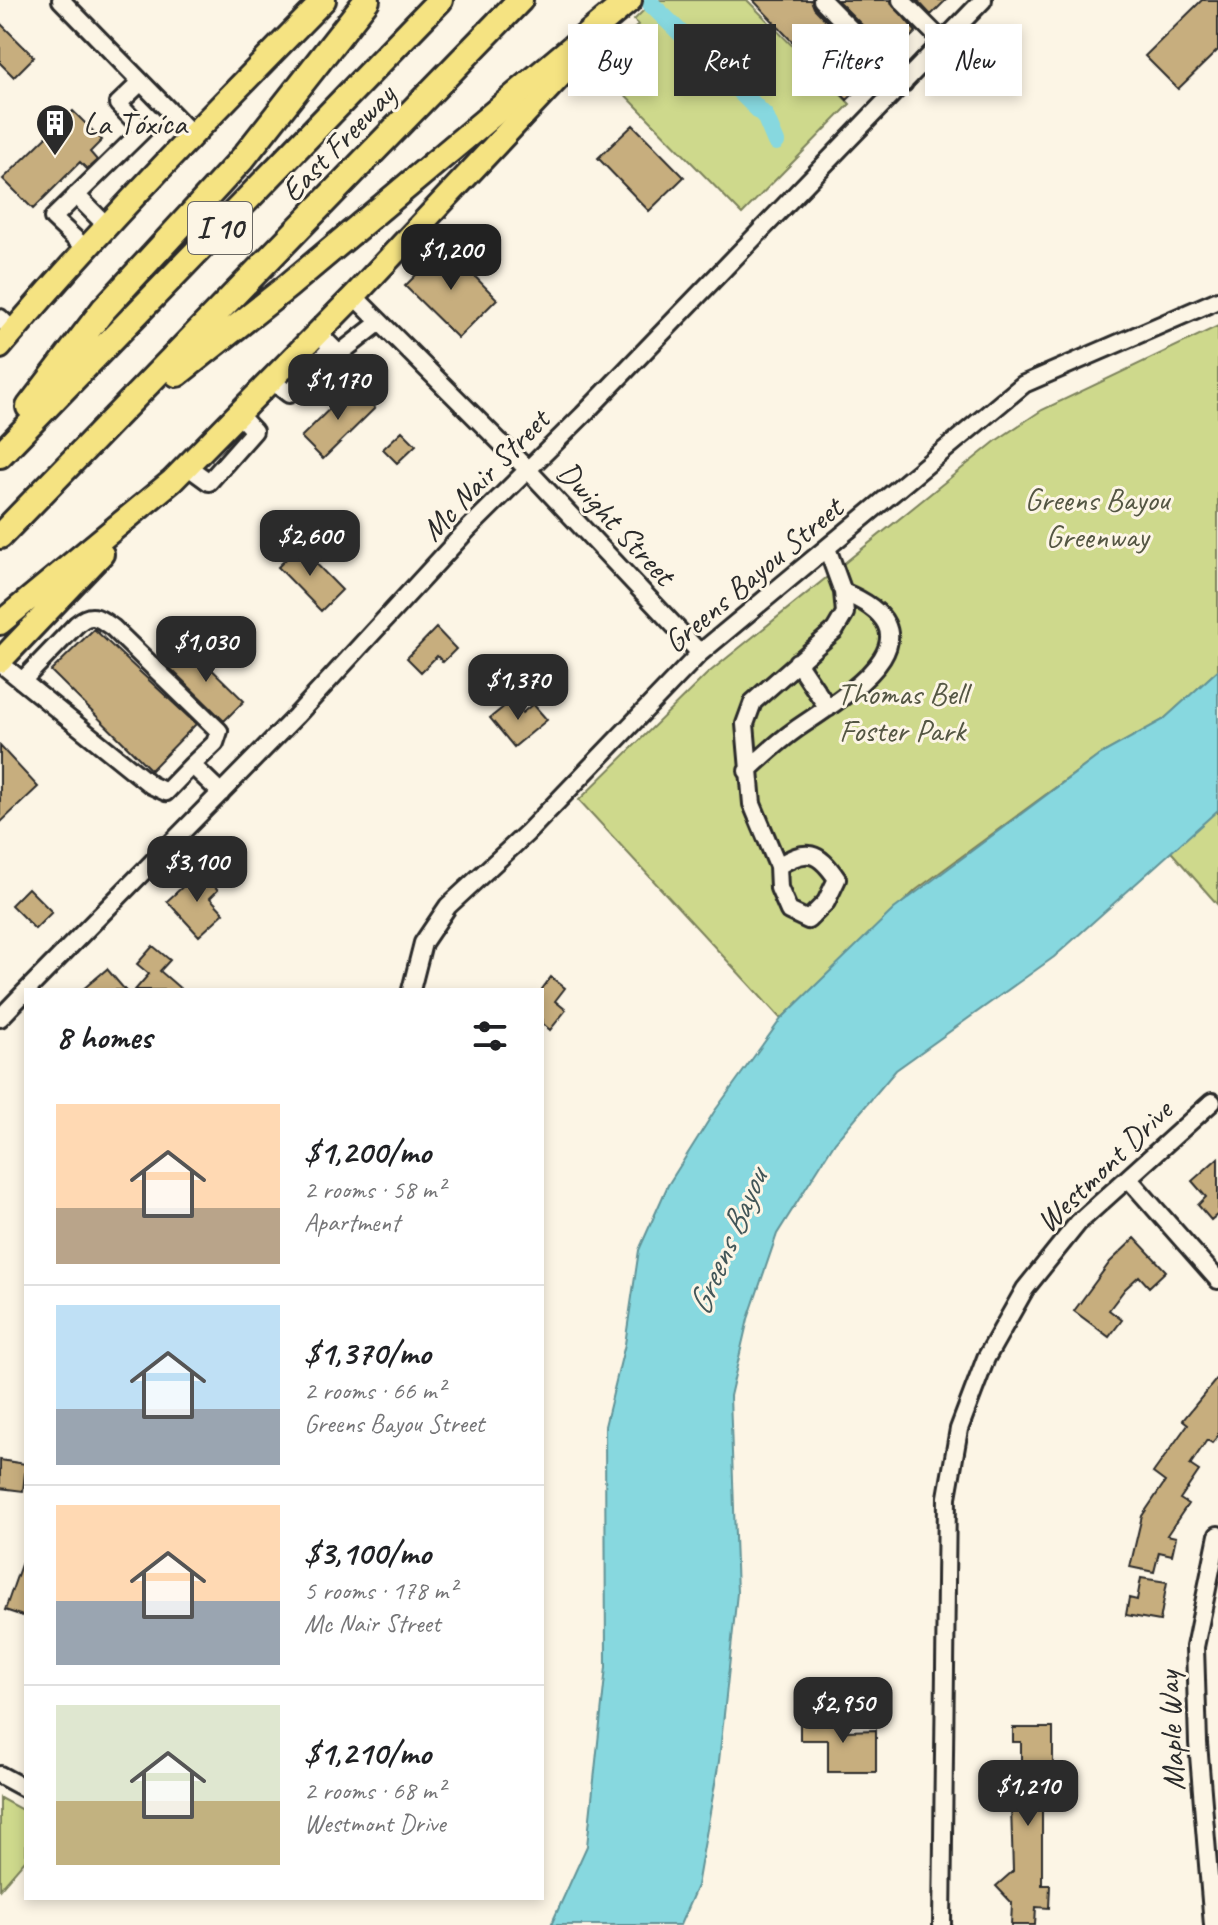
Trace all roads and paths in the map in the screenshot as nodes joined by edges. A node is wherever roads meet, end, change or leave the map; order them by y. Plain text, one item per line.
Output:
1 (61, 0) edge
2 (324, 0) edge
3 (367, 0) edge
4 (440, 0) edge
5 (520, 0) edge
6 (630, 0) edge
7 (822, 0) edge
8 (901, 0) edge
9 (983, 0) edge
10 (846, 24) edge
11 (925, 24) edge
12 (960, 24) edge
13 (925, 61) edge
14 (909, 78) edge
15 (141, 82) junction
16 (891, 96) edge
17 (192, 134) junction
18 (76, 195) junction
19 (107, 226) junction
20 (86, 249) junction
21 (354, 296) junction
22 (1218, 300) edge
23 (380, 322) junction
24 (5, 332) edge
25 (325, 340) junction
26 (103, 432) junction
27 (0, 445) edge
28 (0, 455) edge
29 (527, 469) junction
30 (180, 473) junction
31 (0, 536) edge
32 (827, 548) junction
33 (843, 592) junction
34 (0, 623) edge
35 (700, 653) junction
36 (0, 662) edge
37 (797, 662) junction
38 (22, 681) junction
39 (828, 708) junction
40 (192, 765) junction
41 (747, 771) junction
42 (221, 793) junction
43 (778, 866) dead end
44 (28, 988) edge
45 (412, 988) edge
46 (24, 992) edge
47 (0, 1018) edge
48 (1212, 1102) dead end
49 (1128, 1178) junction
50 (1218, 1280) edge
51 (1218, 1535) edge
52 (0, 1775) edge
53 (24, 1788) edge
54 (942, 1925) edge
55 (1213, 1925) edge

1 - 15 street
2 - 17 main road
3 - 27 highway
4 - 28 highway, East Freeway / I 10
5 - 26 highway, East Freeway / I 10
6 - 21 main road
6 - 26 highway
7 - 10 street
8 - 11 street
9 - 12 street, Mc Nair Street
13 - 14 street, Mc Nair Street
15 - 17 street
15 - 18 street
16 - 29 street, Mc Nair Street
17 - 19 main road
18 - 19 street
18 - 20 street
19 - 20 main road
20 - 24 main road
21 - 23 street, Dwight Street
21 - 25 main road
22 - 32 street, Greens Bayou Street
23 - 25 street
23 - 29 street, Dwight Street
25 - 30 main road
26 - 31 highway, East Freeway / I 10
29 - 35 street, Dwight Street
29 - 42 street, Mc Nair Street
30 - 34 main road
30 - 36 main road
32 - 33 street
32 - 35 street, Greens Bayou Street
33 - 37 street
33 - 39 street
35 - 45 street, Greens Bayou Street
36 - 38 street
37 - 39 street
37 - 41 street
38 - 40 street
38 - 40 street
39 - 41 street
40 - 42 street
41 - 43 street
42 - 44 street, Mc Nair Street
46 - 47 street, Mc Nair Street
48 - 49 street, Westmont Drive
49 - 50 street
49 - 54 street, Westmont Drive
51 - 55 street, Maple Way
52 - 53 street

